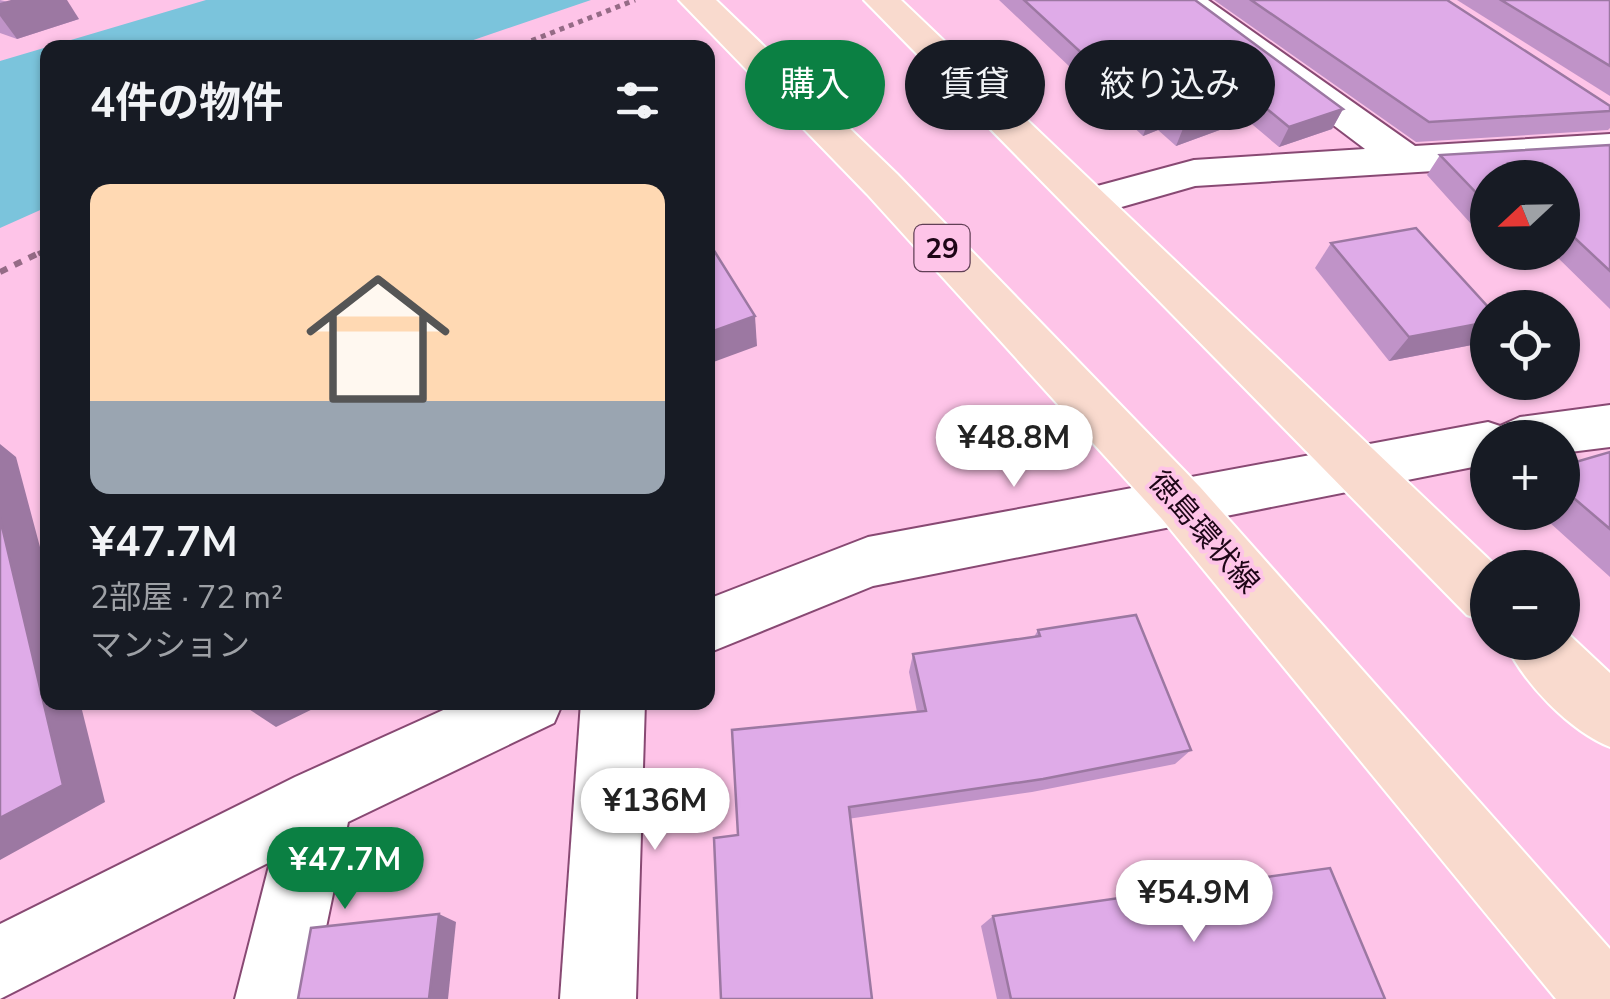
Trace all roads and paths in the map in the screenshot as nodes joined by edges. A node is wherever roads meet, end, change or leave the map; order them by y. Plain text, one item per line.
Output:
1 (635, 0) edge
2 (696, 0) edge
3 (881, 0) edge
4 (1185, 0) edge
5 (533, 40) edge
6 (1610, 147) edge
7 (1407, 160) junction
8 (1090, 202) junction
9 (40, 254) edge
10 (0, 272) edge
11 (1610, 426) edge
12 (1580, 430) edge
13 (1470, 446) edge
14 (1355, 466) junction
15 (1181, 503) junction
16 (1470, 578) edge
17 (715, 623) edge
18 (1553, 660) edge
19 (515, 710) edge
20 (613, 710) edge
21 (1610, 716) edge
22 (320, 801) junction
23 (0, 964) edge
24 (273, 999) edge
25 (598, 999) edge
26 (1604, 999) edge

1 - 5 path
2 - 15 main road, 徳島環状線 / 29
3 - 8 main road
4 - 7 street
6 - 7 street
7 - 8 street
8 - 14 main road
9 - 10 path
11 - 12 street
13 - 14 street
14 - 15 street
14 - 16 main road
15 - 17 street
15 - 26 main road, 徳島環状線 / 29
18 - 21 main road
19 - 22 street
20 - 25 street
22 - 23 street
22 - 24 street

